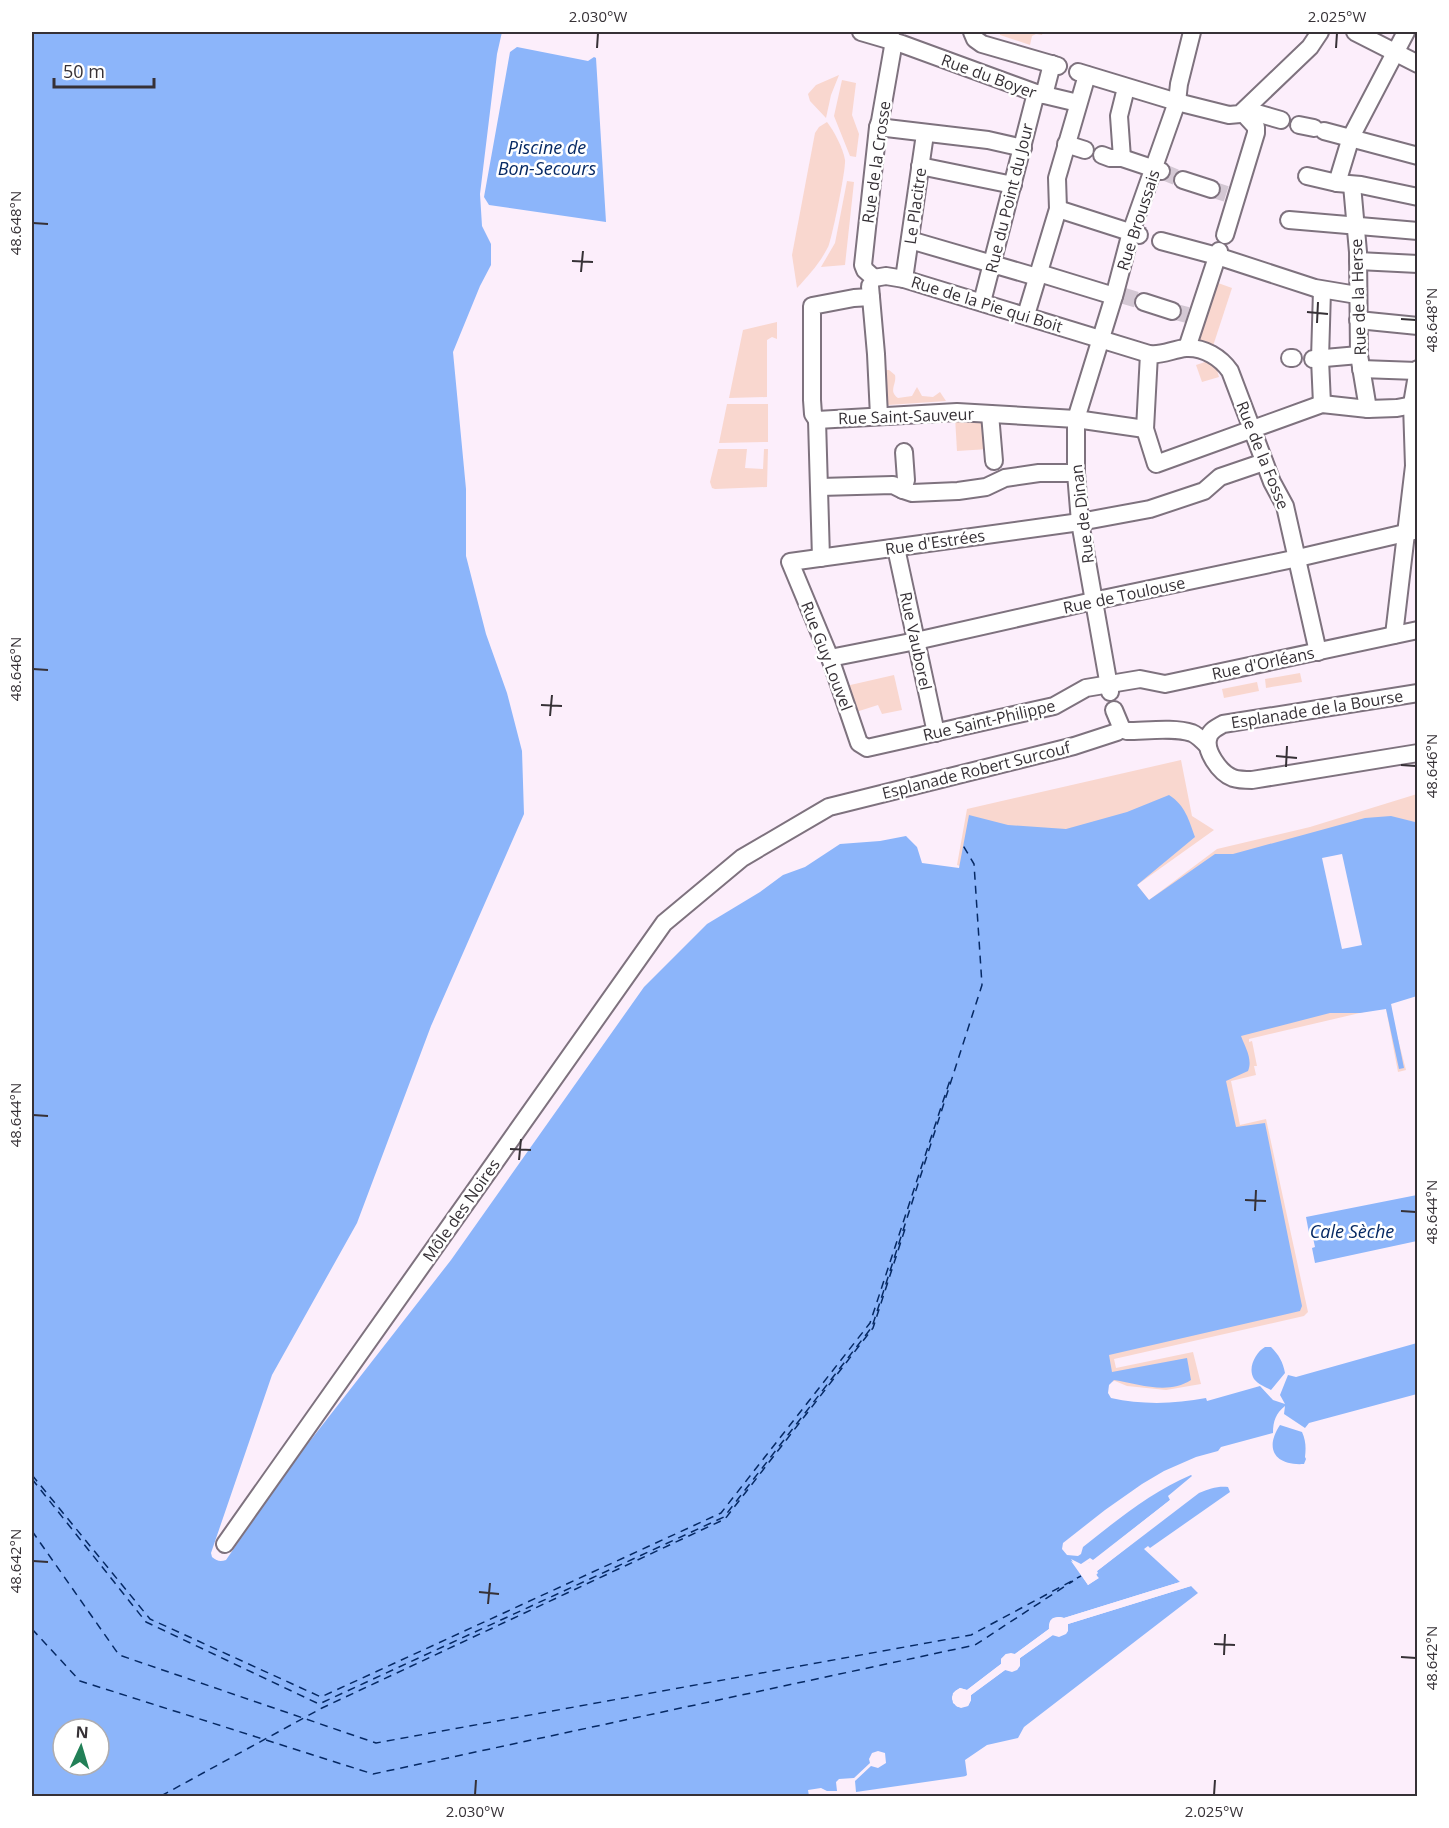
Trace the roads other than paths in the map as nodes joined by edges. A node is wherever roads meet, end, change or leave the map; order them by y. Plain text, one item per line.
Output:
1 (861, 32) edge
2 (1192, 32) edge
3 (1320, 32) edge
4 (1355, 32) edge
5 (1406, 32) edge
6 (977, 38) edge
7 (899, 39) edge
8 (1395, 53) junction
9 (1418, 64) edge
10 (971, 70) junction
11 (1126, 88) junction
12 (1040, 94) junction
13 (1177, 102) junction
14 (1078, 103) junction
15 (1243, 112) junction
16 (1281, 120) dead end
17 (878, 127) junction
18 (1312, 128) dead end
19 (925, 134) junction
20 (1351, 138) junction
21 (1066, 144) junction
22 (1023, 148) junction
23 (1085, 150) dead end
24 (1102, 156) dead end
25 (1418, 156) edge
26 (1122, 158) junction
27 (921, 166) junction
28 (1157, 170) junction
29 (1307, 176) dead end
30 (1184, 180) tunnel mouth
31 (1345, 184) junction
32 (1013, 185) junction
33 (1211, 189) tunnel mouth
34 (1418, 197) edge
35 (1058, 209) junction
36 (1289, 220) dead end
37 (1356, 226) junction
38 (1418, 231) edge
39 (1135, 233) junction
40 (1225, 235) dead end
41 (1161, 241) dead end
42 (909, 246) junction
43 (1218, 254) junction
44 (1358, 261) junction
45 (993, 264) junction
46 (1418, 264) edge
47 (1038, 275) junction
48 (874, 278) junction
49 (904, 279) junction
50 (1322, 290) junction
51 (1117, 295) junction
52 (1357, 295) junction
53 (871, 297) junction
54 (982, 302) junction
55 (1144, 302) tunnel mouth
56 (1172, 310) tunnel mouth
57 (1026, 315) junction
58 (1358, 320) junction
59 (1418, 326) edge
60 (1100, 338) junction
61 (1187, 348) junction
62 (1149, 354) junction
63 (1316, 359) junction
64 (1360, 362) junction
65 (1417, 370) edge
66 (1322, 404) junction
67 (1415, 404) edge
68 (1368, 409) junction
69 (990, 414) junction
70 (879, 416) junction
71 (1076, 419) junction
72 (818, 420) junction
73 (1145, 429) junction
74 (1253, 430) junction
75 (904, 452) dead end
76 (1264, 462) junction
77 (995, 470) junction
78 (1076, 473) junction
79 (820, 487) junction
80 (903, 490) junction
81 (1080, 522) junction
82 (1412, 531) edge
83 (896, 548) junction
84 (821, 558) junction
85 (1298, 558) junction
86 (790, 562) joint
87 (1093, 601) junction
88 (1418, 630) edge
89 (1394, 635) junction
90 (916, 641) junction
91 (1318, 652) junction
92 (830, 658) junction
93 (1109, 688) junction
94 (1418, 693) edge
95 (1114, 710) dead end
96 (1122, 729) junction
97 (936, 733) junction
98 (1207, 746) junction
99 (867, 748) joint
100 (1418, 753) edge
101 (829, 807) joint
102 (225, 1544) dead end

1 - 7 street, Rue du Boyer
2 - 13 street, Rue Broussais
3 - 15 street
4 - 8 street
5 - 8 street
6 - 10 street
6 - 12 street, Rue du Point du Jour
7 - 10 street, Rue du Boyer
7 - 17 street, Rue de la Crosse
8 - 9 street
8 - 20 street
10 - 12 street, Rue du Boyer
11 - 13 street
11 - 14 street
11 - 26 street
12 - 14 street, Rue du Boyer
12 - 22 street, Rue du Point du Jour
13 - 15 street
13 - 28 street, Rue Broussais
14 - 21 street
15 - 16 street
15 - 40 street
17 - 19 street
17 - 48 street, Rue de la Crosse
18 - 20 street
19 - 22 street
19 - 27 street, Le Placitre
20 - 25 street
20 - 31 street
21 - 23 street
21 - 35 street
22 - 32 street, Rue du Point du Jour
24 - 26 street
26 - 28 street
27 - 32 street
27 - 42 street, Le Placitre
28 - 39 street, Rue Broussais
29 - 31 street
30 - 33 street
31 - 34 street
31 - 37 street, Rue de la Herse
32 - 45 street, Rue du Point du Jour
35 - 39 street
35 - 47 street
36 - 37 street
37 - 38 street
37 - 44 street, Rue de la Herse
39 - 51 street, Rue Broussais
41 - 43 street
42 - 45 street
42 - 49 street, Le Placitre
43 - 50 street
43 - 61 street
44 - 46 street
44 - 52 street, Rue de la Herse
45 - 47 street
45 - 54 street, Rue du Point du Jour
47 - 51 street
47 - 57 street
48 - 49 street, Rue de la Pie qui Boit
48 - 53 street
49 - 54 street, Rue de la Pie qui Boit
50 - 52 street
50 - 63 street
51 - 60 street, Rue Broussais
52 - 58 street, Rue de la Herse
53 - 70 street
53 - 72 street
54 - 57 street, Rue de la Pie qui Boit
55 - 56 street
57 - 60 street, Rue de la Pie qui Boit
58 - 59 street
58 - 64 street, Rue de la Herse
60 - 62 street, Rue de la Pie qui Boit
60 - 71 street, Rue de Dinan
61 - 62 street
61 - 74 street, Rue de la Fosse
62 - 73 street
63 - 64 street
63 - 66 street
64 - 65 street
64 - 68 street, Rue de la Herse
65 - 67 street
66 - 68 street
66 - 74 street
67 - 68 street
67 - 82 street
69 - 70 street, Rue Saint-Sauveur
69 - 71 street, Rue Saint-Sauveur
69 - 77 street
70 - 72 street, Rue Saint-Sauveur
71 - 73 street, Rue Saint-Sauveur
71 - 78 street, Rue de Dinan
72 - 79 street
73 - 74 street
74 - 76 street, Rue de la Fosse
75 - 80 street
76 - 81 street, Rue d'Estrées
76 - 85 street, Rue de la Fosse
77 - 78 street
77 - 80 street
78 - 81 street, Rue de Dinan
79 - 80 street
79 - 84 street
81 - 83 street, Rue d'Estrées
81 - 87 street, Rue de Dinan
82 - 85 street, Rue de Toulouse
82 - 89 street
83 - 84 street, Rue d'Estrées
83 - 90 street, Rue Vauborel
84 - 86 street, Rue d'Estrées
85 - 87 street, Rue de Toulouse
85 - 91 street, Rue de la Fosse
86 - 92 street, Rue Guy Louvel
87 - 90 street, Rue de Toulouse
87 - 93 street, Rue de Dinan
88 - 89 street, Rue d'Orléans
89 - 91 street, Rue d'Orléans
90 - 92 street, Rue de Toulouse
90 - 97 street, Rue Vauborel
91 - 93 street, Rue d'Orléans
92 - 99 street, Rue Guy Louvel
93 - 97 street, Rue Saint-Philippe
94 - 98 street, Esplanade de la Bourse
95 - 96 street
96 - 98 street
96 - 101 street, Esplanade Robert Surcouf
97 - 99 street, Rue Saint-Philippe
98 - 100 street
101 - 102 street, Môle des Noires

